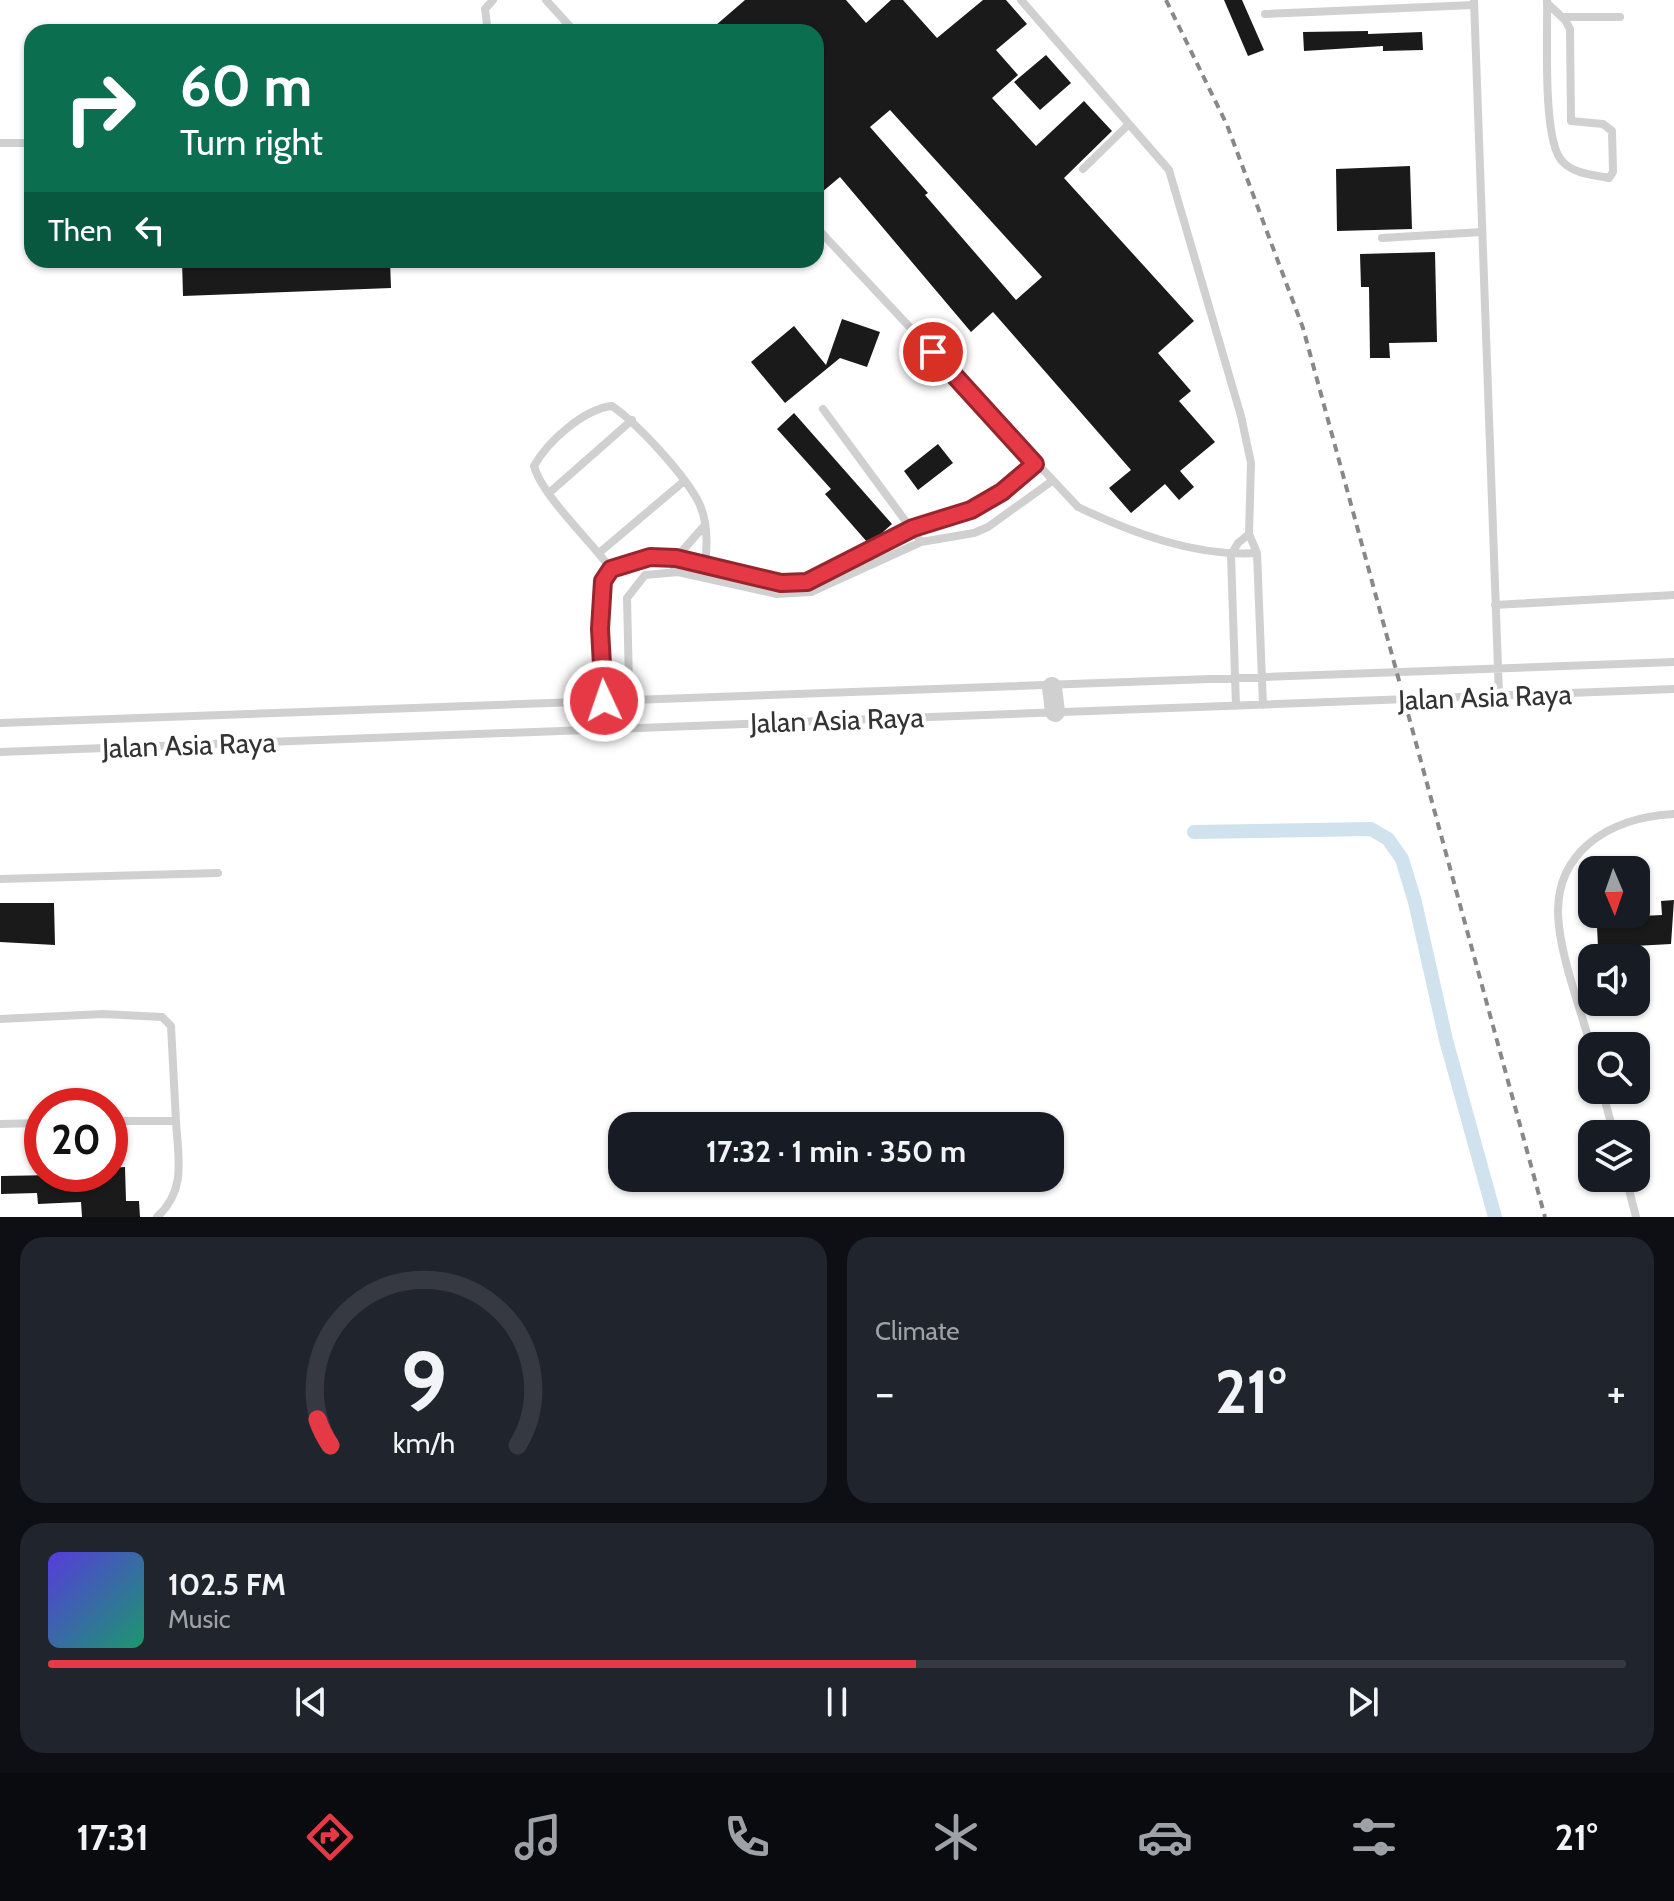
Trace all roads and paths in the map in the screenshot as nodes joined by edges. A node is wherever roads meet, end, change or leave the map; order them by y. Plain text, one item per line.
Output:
1 (493, 0) edge
2 (546, 0) edge
3 (1021, 0) edge
4 (1474, 2) edge
5 (1547, 2) edge
6 (1265, 14) dead end
7 (1562, 17) junction
8 (1620, 17) dead end
9 (487, 24) edge
10 (568, 24) edge
11 (1129, 124) junction
12 (0, 143) edge
13 (24, 143) edge
14 (1083, 169) dead end
15 (1482, 232) junction
16 (824, 236) edge
17 (1382, 238) dead end
18 (823, 409) dead end
19 (632, 420) junction
20 (1035, 464) junction
21 (1052, 481) junction
22 (683, 482) junction
23 (549, 493) junction
24 (706, 525) junction
25 (913, 528) junction
26 (1249, 534) junction
27 (921, 542) junction
28 (599, 553) junction
29 (1257, 553) junction
30 (1231, 555) junction
31 (676, 558) junction
32 (706, 564) junction
33 (611, 569) junction
34 (673, 572) junction
35 (702, 577) junction
36 (1674, 595) edge
37 (1495, 605) junction
38 (1674, 662) edge
39 (1497, 669) junction
40 (1262, 678) junction
41 (1236, 680) junction
42 (1052, 687) junction
43 (1674, 689) edge
44 (1499, 696) junction
45 (629, 699) junction
46 (604, 701) junction
47 (1263, 705) junction
48 (1236, 706) junction
49 (1055, 712) junction
50 (0, 723) edge
51 (606, 728) junction
52 (630, 728) junction
53 (0, 752) edge
54 (1674, 814) edge
55 (218, 873) dead end
56 (0, 879) edge
57 (0, 1019) edge
58 (1587, 1032) edge
59 (128, 1121) edge
60 (176, 1121) junction
61 (24, 1123) edge
62 (0, 1124) edge
63 (1630, 1192) edge
64 (157, 1217) edge
65 (1636, 1217) edge

1 - 9 lane
2 - 10 lane
3 - 11 lane
4 - 6 lane
4 - 15 lane
5 - 7 lane
5 - 7 lane
7 - 8 lane
11 - 14 lane
11 - 26 lane
12 - 13 lane
15 - 17 lane
15 - 37 lane
16 - 20 lane
18 - 25 lane
19 - 22 lane
19 - 23 lane
19 - 23 lane
20 - 21 lane
20 - 25 lane
21 - 27 lane
21 - 30 lane
22 - 24 lane
22 - 28 lane
23 - 28 lane
24 - 31 lane
24 - 32 lane
25 - 27 lane
25 - 32 lane
26 - 29 lane
26 - 30 lane
27 - 35 lane
28 - 33 lane
29 - 30 lane
29 - 40 lane
30 - 41 lane
31 - 32 lane
31 - 33 lane
31 - 34 lane
32 - 35 lane
33 - 46 lane
34 - 35 lane
34 - 45 lane
36 - 37 lane
37 - 39 lane
38 - 39 lane, Jalan Asia Raya
39 - 40 lane, Jalan Asia Raya
39 - 44 lane
40 - 41 lane, Jalan Asia Raya
40 - 47 lane
41 - 42 lane, Jalan Asia Raya
41 - 48 lane
42 - 45 lane, Jalan Asia Raya
42 - 49 street
43 - 44 lane, Jalan Asia Raya
44 - 47 lane, Jalan Asia Raya
45 - 46 lane, Jalan Asia Raya
45 - 52 lane
46 - 50 lane, Jalan Asia Raya
46 - 51 lane
47 - 48 lane, Jalan Asia Raya
48 - 49 lane, Jalan Asia Raya
49 - 52 lane, Jalan Asia Raya
51 - 52 lane, Jalan Asia Raya
51 - 53 lane, Jalan Asia Raya
54 - 58 lane
55 - 56 lane
57 - 60 lane
59 - 60 lane
60 - 64 lane
61 - 62 lane
63 - 65 lane

